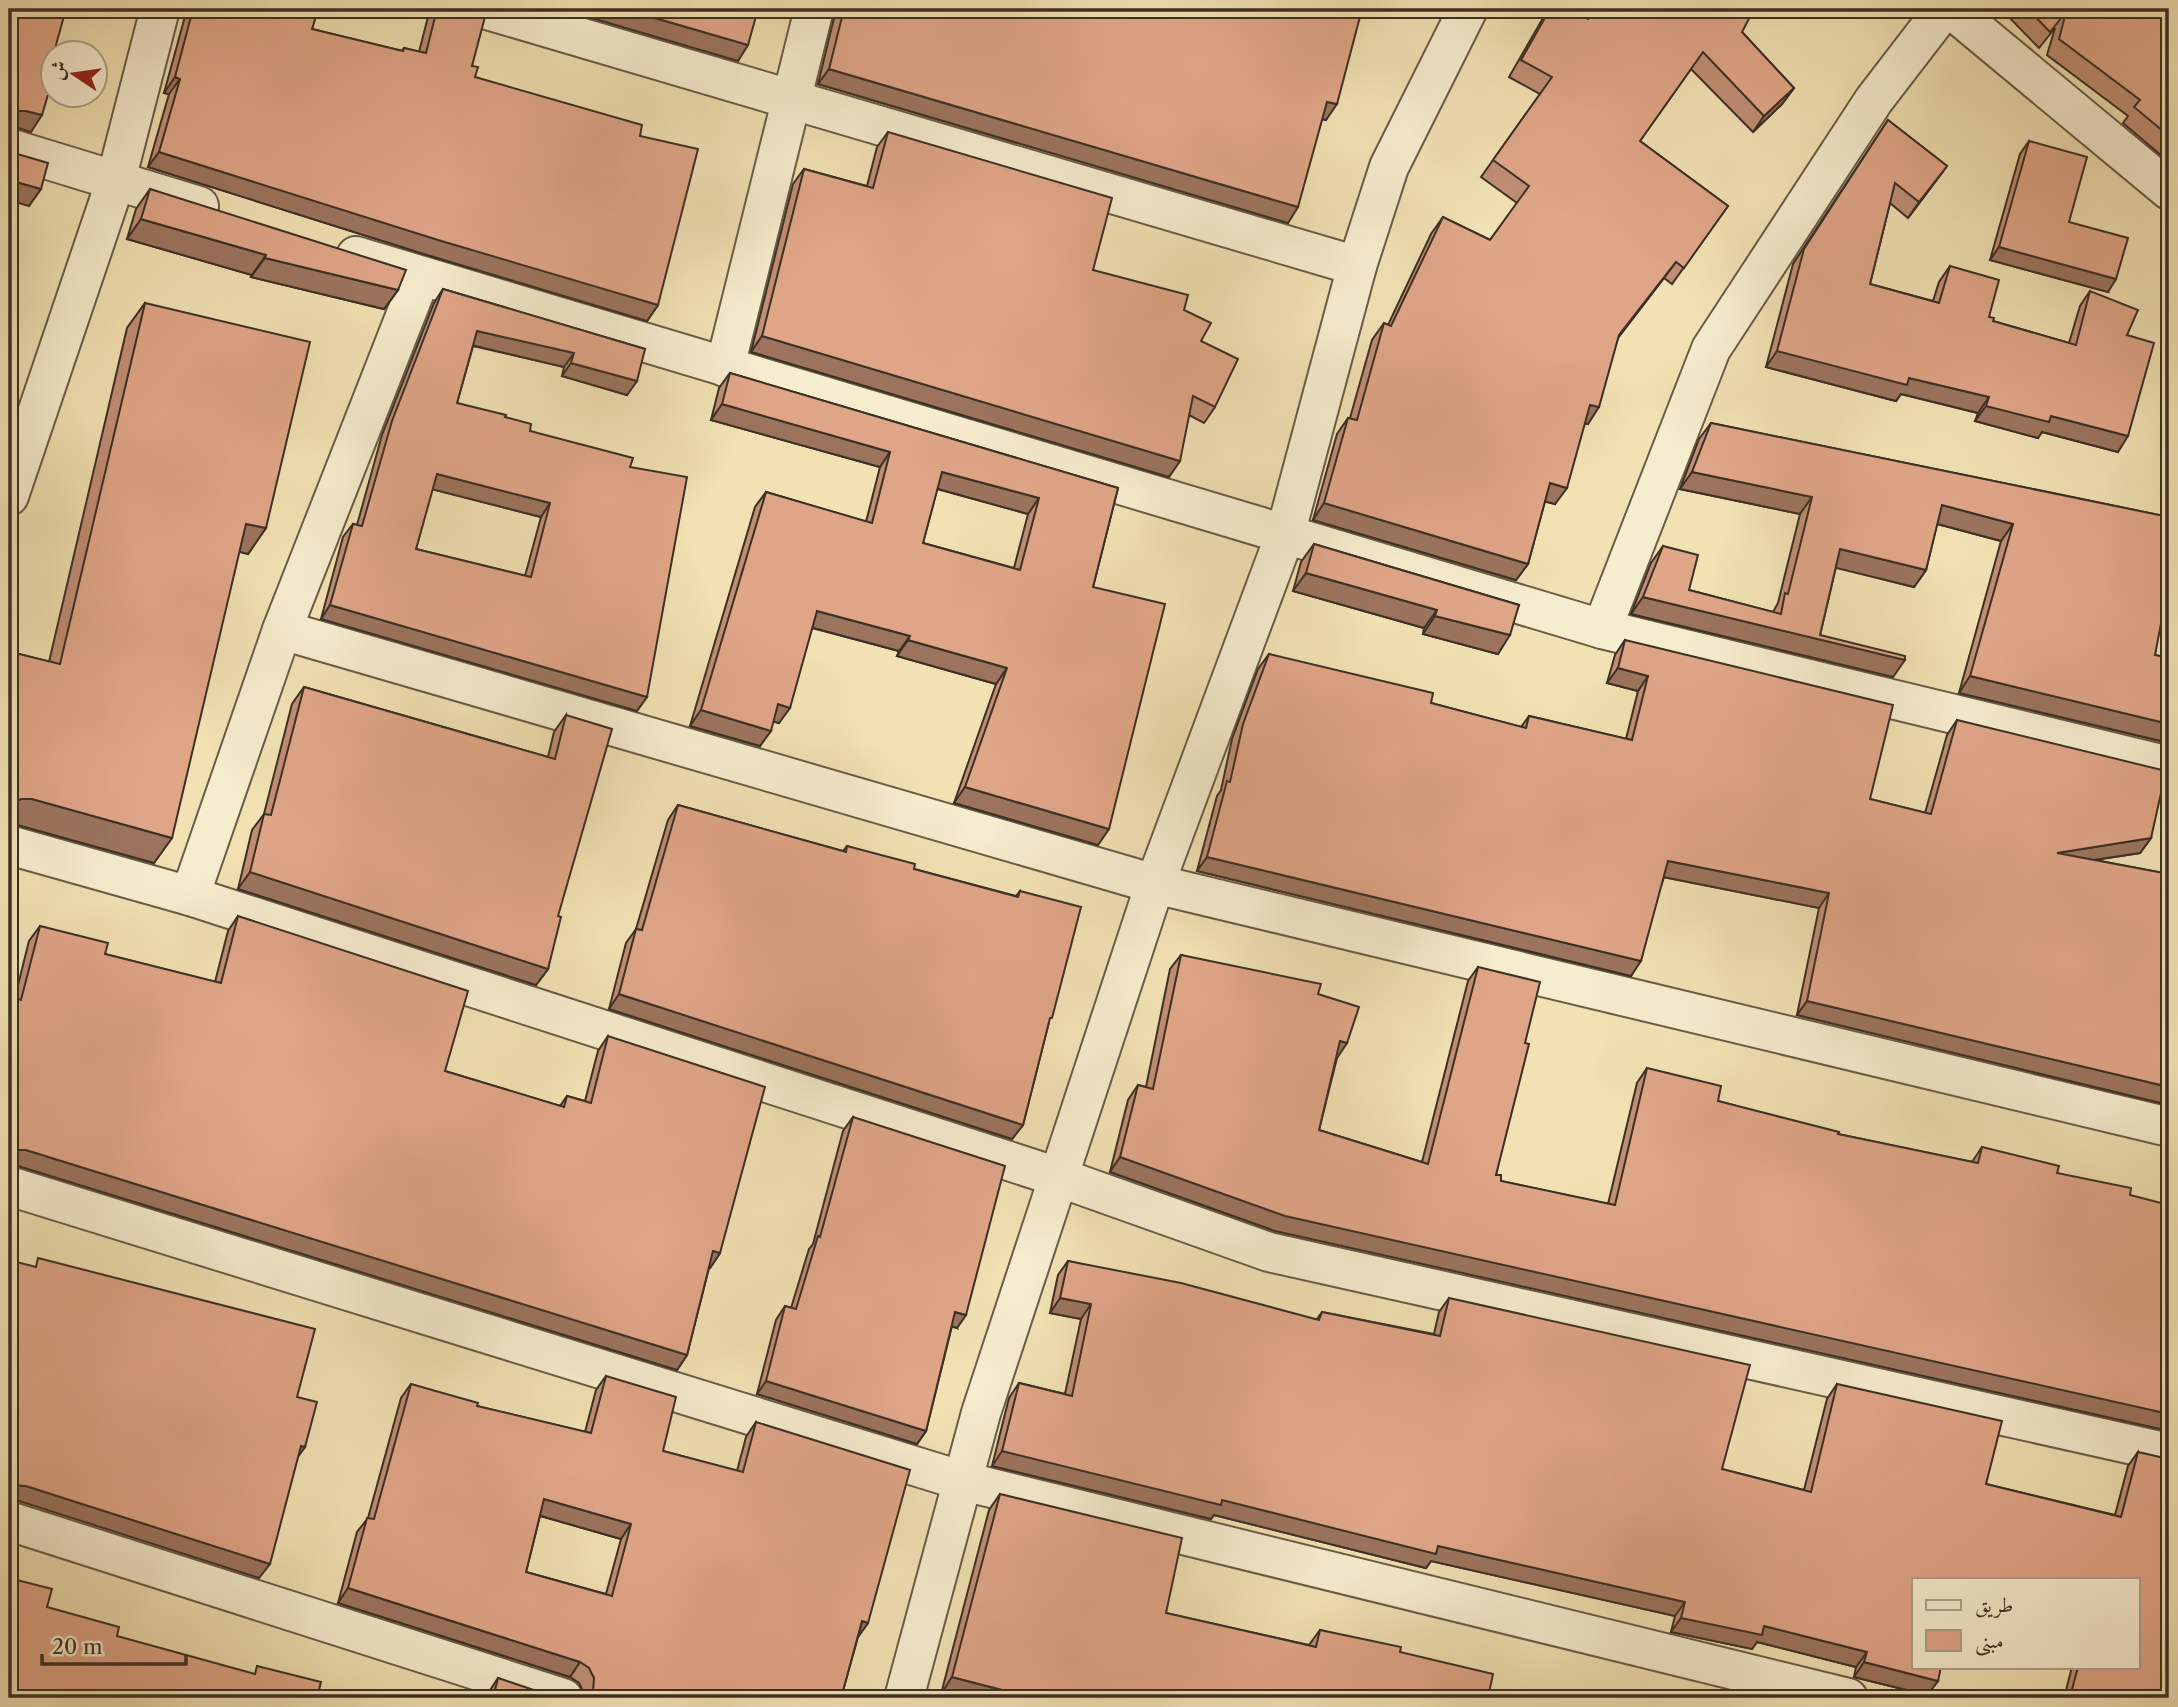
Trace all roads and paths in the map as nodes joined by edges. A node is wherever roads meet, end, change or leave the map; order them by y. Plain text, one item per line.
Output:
1 (160, 9) edge
2 (484, 9) edge
3 (814, 9) edge
4 (1468, 9) edge
5 (1944, 9) edge
6 (1951, 9) edge
7 (792, 100) junction
8 (9, 148) edge
9 (116, 180) junction
10 (2169, 190) edge
11 (236, 217) edge
12 (328, 247) edge
13 (1357, 267) junction
14 (421, 276) junction
15 (724, 367) junction
16 (9, 496) edge
17 (1285, 534) junction
18 (282, 629) junction
19 (1602, 629) junction
20 (2169, 766) edge
21 (9, 845) edge
22 (1155, 884) junction
23 (190, 896) junction
24 (2169, 1127) edge
25 (1058, 1177) junction
26 (9, 1186) edge
27 (2169, 1453) edge
28 (963, 1481) junction
29 (9, 1521) edge
30 (563, 1698) edge
31 (904, 1698) edge
32 (1848, 1698) edge

1 - 9 street
2 - 7 street
3 - 7 street
4 - 13 street
5 - 19 street
6 - 10 street
7 - 13 street
7 - 15 street
8 - 9 street
9 - 11 street
9 - 16 street
12 - 14 street
13 - 17 street
14 - 15 street
14 - 18 street
15 - 17 street
17 - 19 street
17 - 22 street
18 - 22 street
18 - 23 street
19 - 20 street
21 - 23 street
22 - 24 street
22 - 25 street
23 - 25 street
25 - 27 street
25 - 28 street
26 - 28 street
28 - 31 street
28 - 32 street
29 - 30 street

